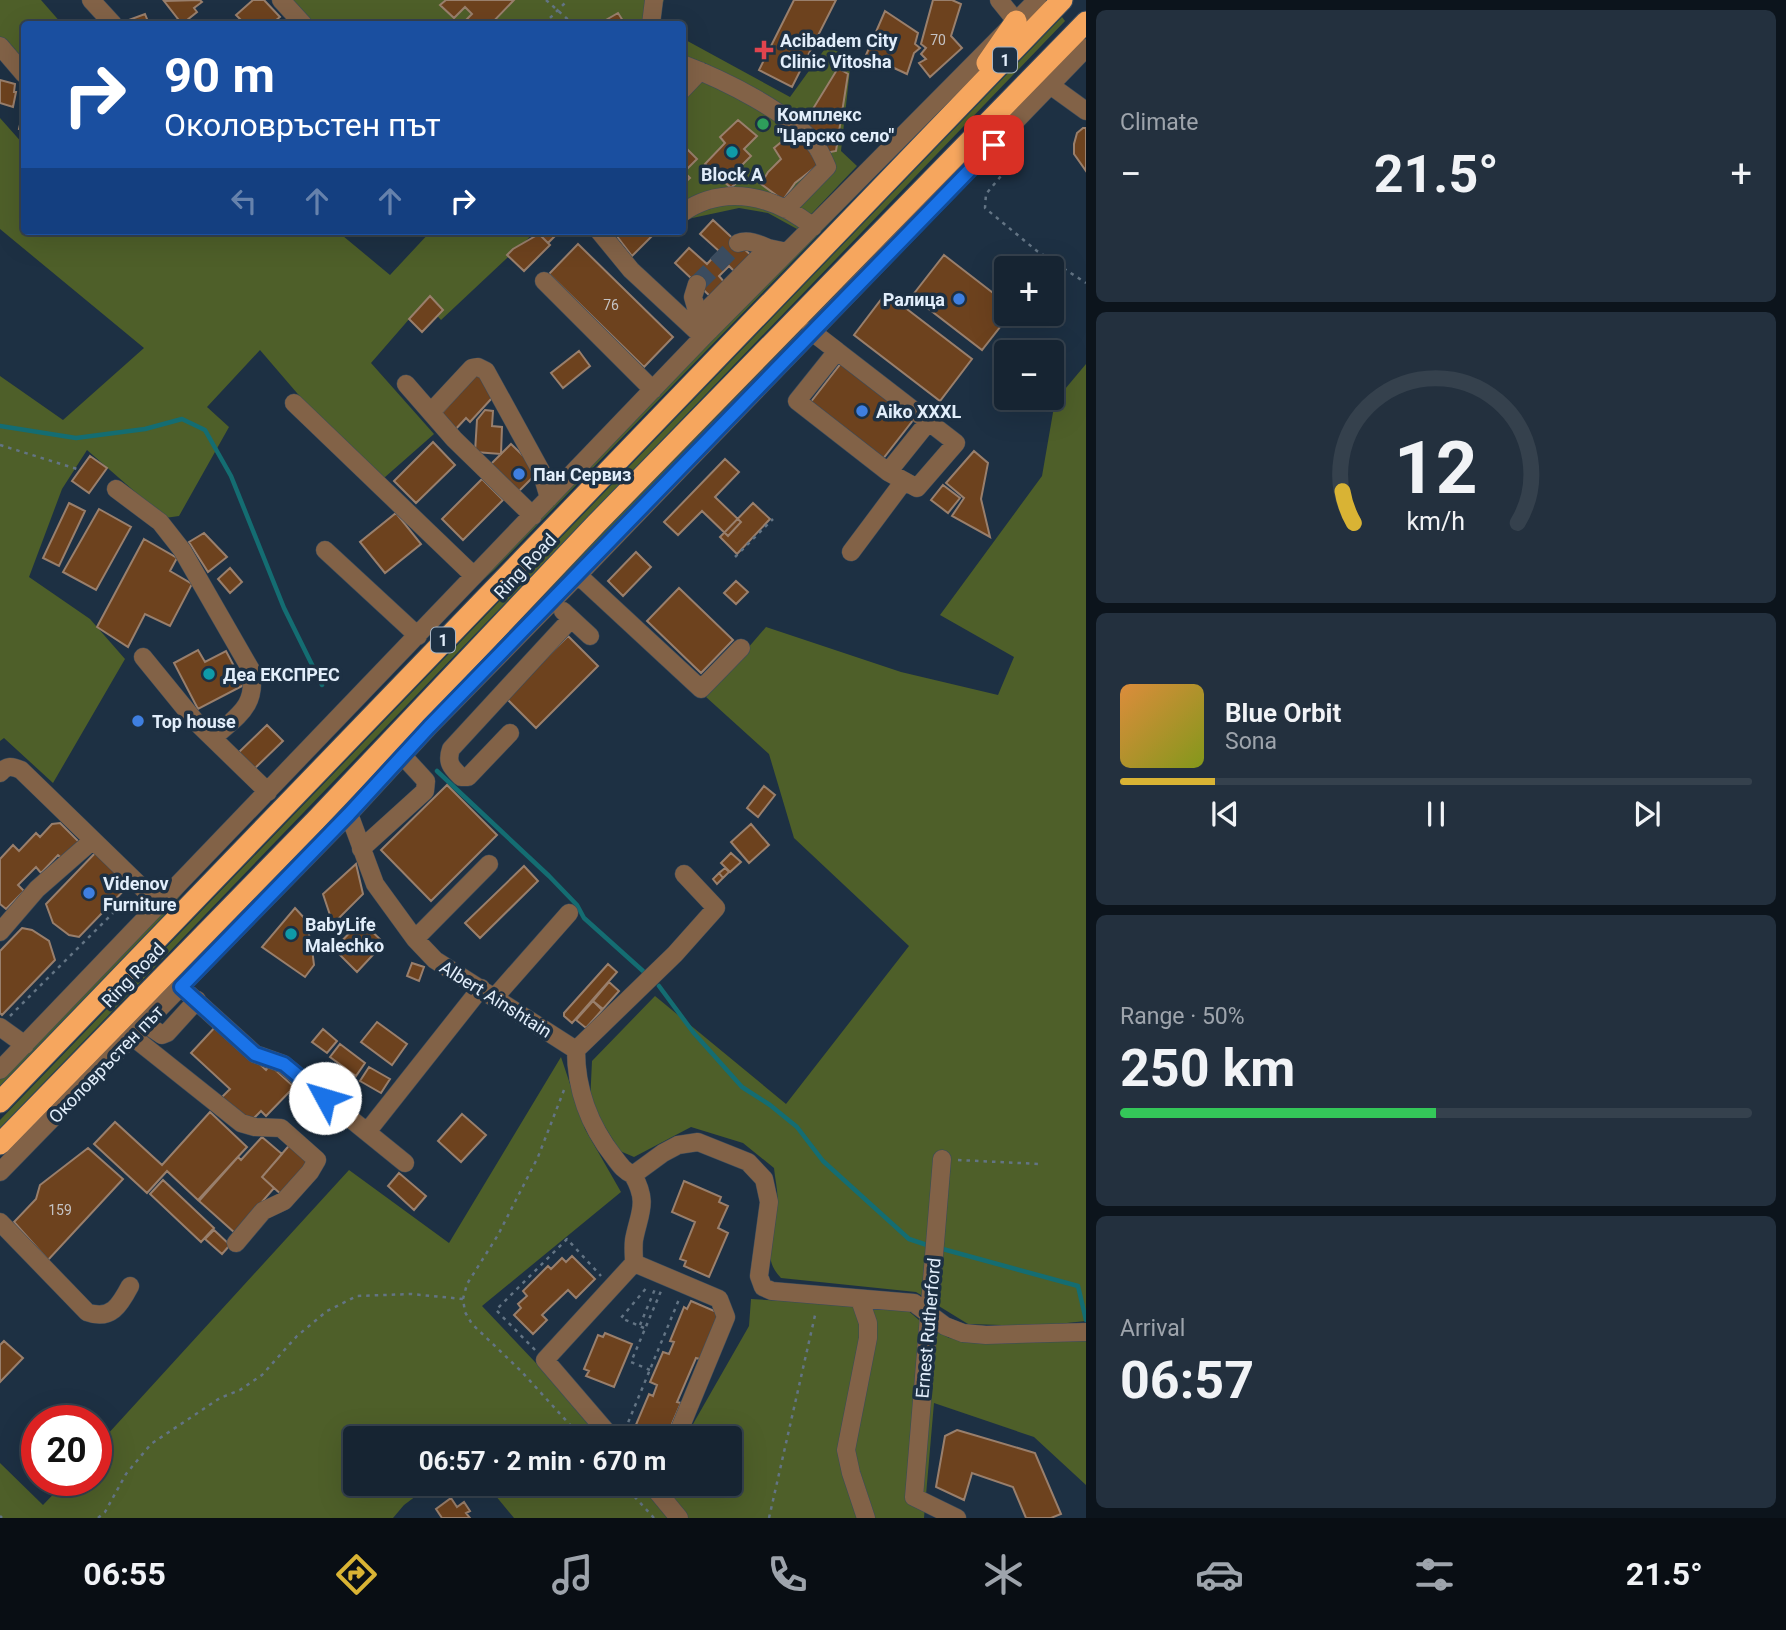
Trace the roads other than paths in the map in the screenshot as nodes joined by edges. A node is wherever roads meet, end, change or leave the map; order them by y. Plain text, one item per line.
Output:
1 (91, 0) edge
2 (281, 0) edge
3 (654, 0) edge
4 (999, 0) edge
5 (1037, 0) edge
6 (1062, 0) edge
7 (110, 21) edge
8 (300, 21) edge
9 (651, 21) edge
10 (1016, 21) junction
11 (1086, 22) edge
12 (0, 46) edge
13 (1086, 48) edge
14 (686, 66) edge
15 (21, 70) edge
16 (700, 71) junction
17 (1050, 85) junction
18 (686, 86) edge
19 (1086, 111) edge
20 (947, 120) junction
21 (786, 209) junction
22 (686, 210) edge
23 (813, 227) junction
24 (602, 235) edge
25 (738, 243) dead end
26 (768, 248) junction
27 (787, 252) junction
28 (544, 281) dead end
29 (697, 284) dead end
30 (704, 329) junction
31 (811, 331) junction
32 (837, 351) junction
33 (406, 384) dead end
34 (653, 390) junction
35 (294, 403) dead end
36 (431, 412) junction
37 (929, 421) junction
38 (896, 477) junction
39 (117, 489) dead end
40 (549, 498) junction
41 (533, 516) junction
42 (325, 550) dead end
43 (851, 552) dead end
44 (578, 575) junction
45 (474, 576) junction
46 (552, 602) junction
47 (571, 619) junction
48 (418, 636) junction
49 (590, 636) dead end
50 (741, 648) dead end
51 (143, 657) dead end
52 (510, 733) dead end
53 (212, 738) junction
54 (402, 756) junction
55 (0, 773) edge
56 (268, 792) junction
57 (349, 814) junction
58 (93, 839) junction
59 (360, 849) junction
60 (489, 864) dead end
61 (684, 874) dead end
62 (160, 905) junction
63 (569, 913) dead end
64 (0, 932) edge
65 (415, 939) junction
66 (181, 987) junction
67 (488, 993) junction
68 (197, 1000) junction
69 (5, 1022) edge
70 (139, 1030) junction
71 (25, 1045) junction
72 (576, 1050) junction
73 (0, 1070) edge
74 (0, 1102) edge
75 (367, 1132) junction
76 (0, 1144) edge
77 (942, 1159) road end
78 (405, 1163) dead end
79 (0, 1172) edge
80 (633, 1175) junction
81 (0, 1222) edge
82 (236, 1243) dead end
83 (634, 1263) junction
84 (130, 1286) dead end
85 (860, 1300) junction
86 (930, 1315) junction
87 (1086, 1332) edge
88 (602, 1426) edge
89 (682, 1426) edge
90 (662, 1496) edge
91 (679, 1518) edge
92 (866, 1518) edge
93 (957, 1518) edge

1 - 7 street
2 - 8 street
3 - 9 street
4 - 10 street
5 - 10 street
6 - 20 highway, Ring Road / 1
10 - 20 highway
10 - 23 street
11 - 76 highway, Ring Road / 1
12 - 15 street
13 - 17 street, Околовръстен път
14 - 16 street
16 - 18 street
16 - 21 street
17 - 19 street
17 - 31 street, Околовръстен път
20 - 74 highway, Ring Road / 1
21 - 22 street
21 - 23 street
23 - 27 street
24 - 30 street
25 - 26 street
26 - 27 street
26 - 30 street
27 - 30 street
28 - 34 street
29 - 30 street
30 - 34 street
31 - 32 street
31 - 44 street, Околовръстен път
32 - 37 street
32 - 38 street
33 - 36 street
34 - 40 street
35 - 45 street
36 - 40 street
36 - 41 street
37 - 38 street
37 - 38 street
38 - 43 street
39 - 53 street
40 - 41 street
41 - 45 street
42 - 48 street
44 - 46 street, Околовръстен път
44 - 50 street
45 - 48 street
46 - 47 street
46 - 54 street, Околовръстен път
47 - 49 street
47 - 52 street
48 - 56 street
51 - 53 street
53 - 56 street
54 - 57 street, Околовръстен път
54 - 59 street
55 - 58 street
56 - 62 street
57 - 59 street, Albert Ainshtain
57 - 66 street, Околовръстен път
58 - 62 street
58 - 64 street
59 - 65 street, Albert Ainshtain
60 - 65 street
61 - 72 street
62 - 71 street
63 - 67 street
65 - 67 street, Albert Ainshtain
66 - 68 street
66 - 70 street, Околовръстен път
67 - 72 street, Albert Ainshtain
67 - 75 street
68 - 70 street
68 - 75 street
69 - 71 street
70 - 79 street, Околовръстен път
70 - 82 street
71 - 73 street
72 - 80 street
75 - 78 street
77 - 86 street, Ernest Rutherford
80 - 83 street
80 - 85 street
81 - 84 street
83 - 88 street
83 - 89 street
85 - 86 street
85 - 92 street
86 - 87 street
86 - 93 street, Ernest Rutherford
90 - 91 street

